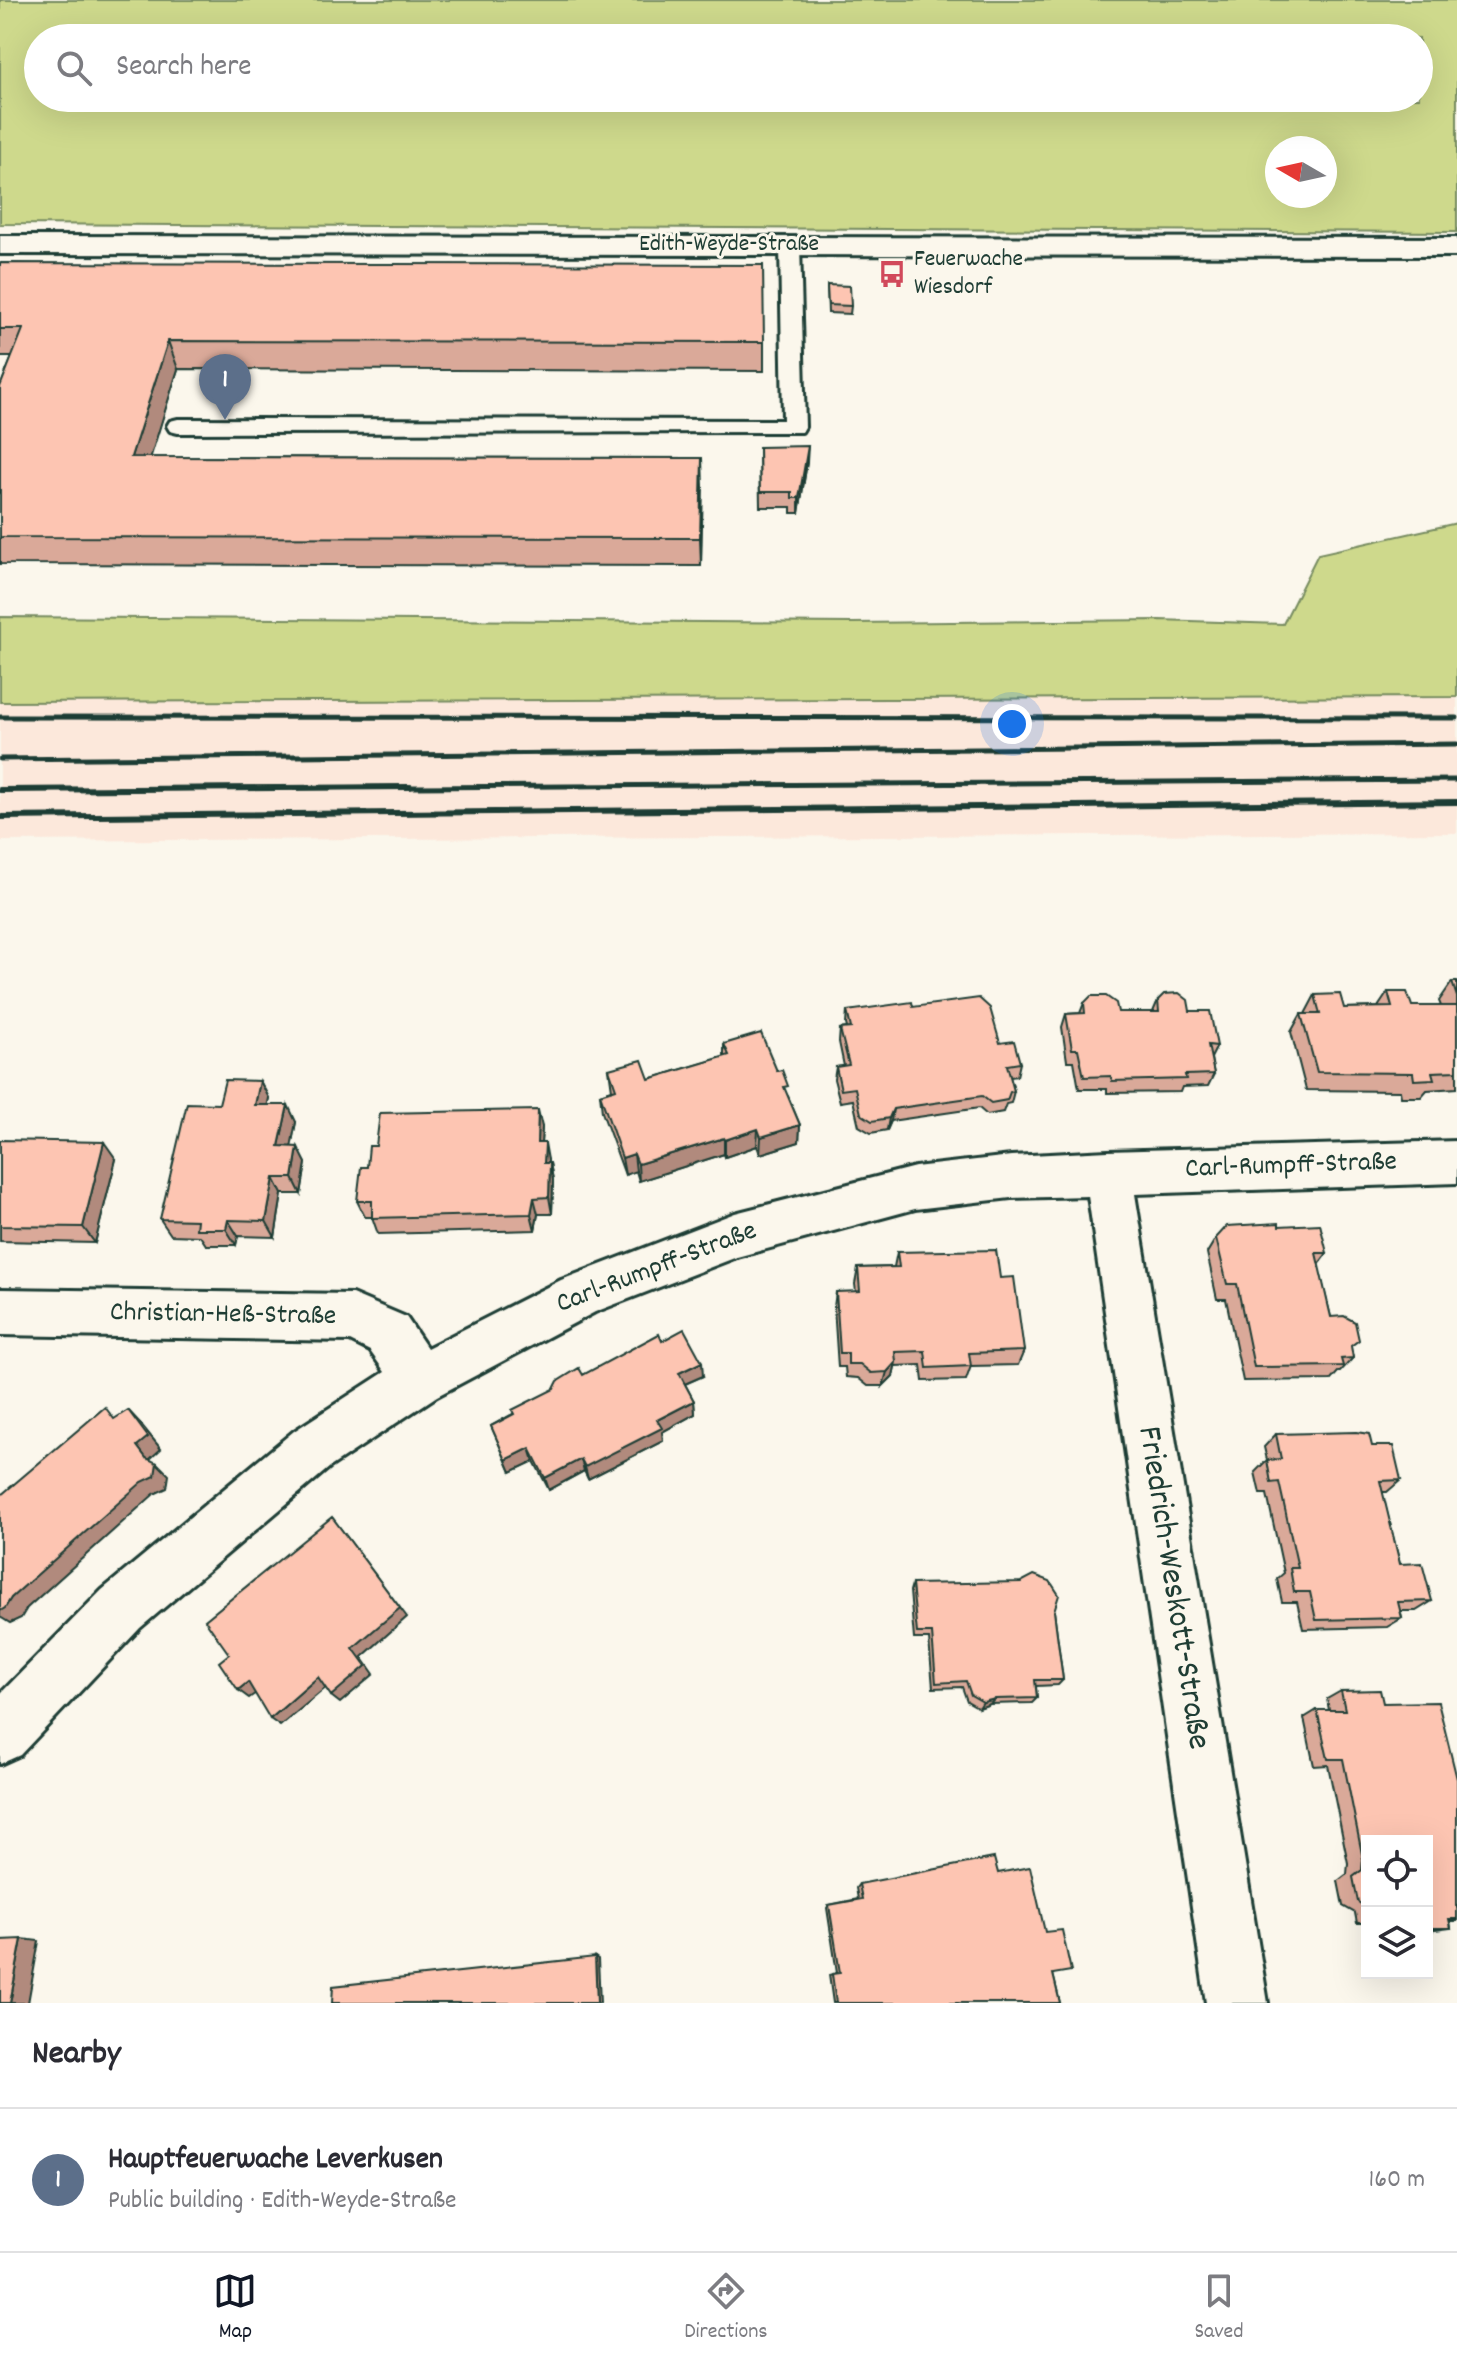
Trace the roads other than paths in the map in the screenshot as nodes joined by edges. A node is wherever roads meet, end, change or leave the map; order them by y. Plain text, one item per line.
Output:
1 (0, 245) edge
2 (790, 245) junction
3 (1457, 247) edge
4 (178, 426) dead end
5 (1457, 1162) edge
6 (1108, 1172) junction
7 (0, 1312) edge
8 (419, 1379) junction
9 (0, 1735) edge
10 (1237, 2003) edge

1 - 2 street, Edith-Weyde-Straße
2 - 3 street, Edith-Weyde-Straße
2 - 4 lane
5 - 6 street, Carl-Rumpff-Straße
6 - 8 street, Carl-Rumpff-Straße
6 - 10 street, Friedrich-Weskott-Straße
7 - 8 street, Christian-Heß-Straße
8 - 9 street, Carl-Rumpff-Straße

